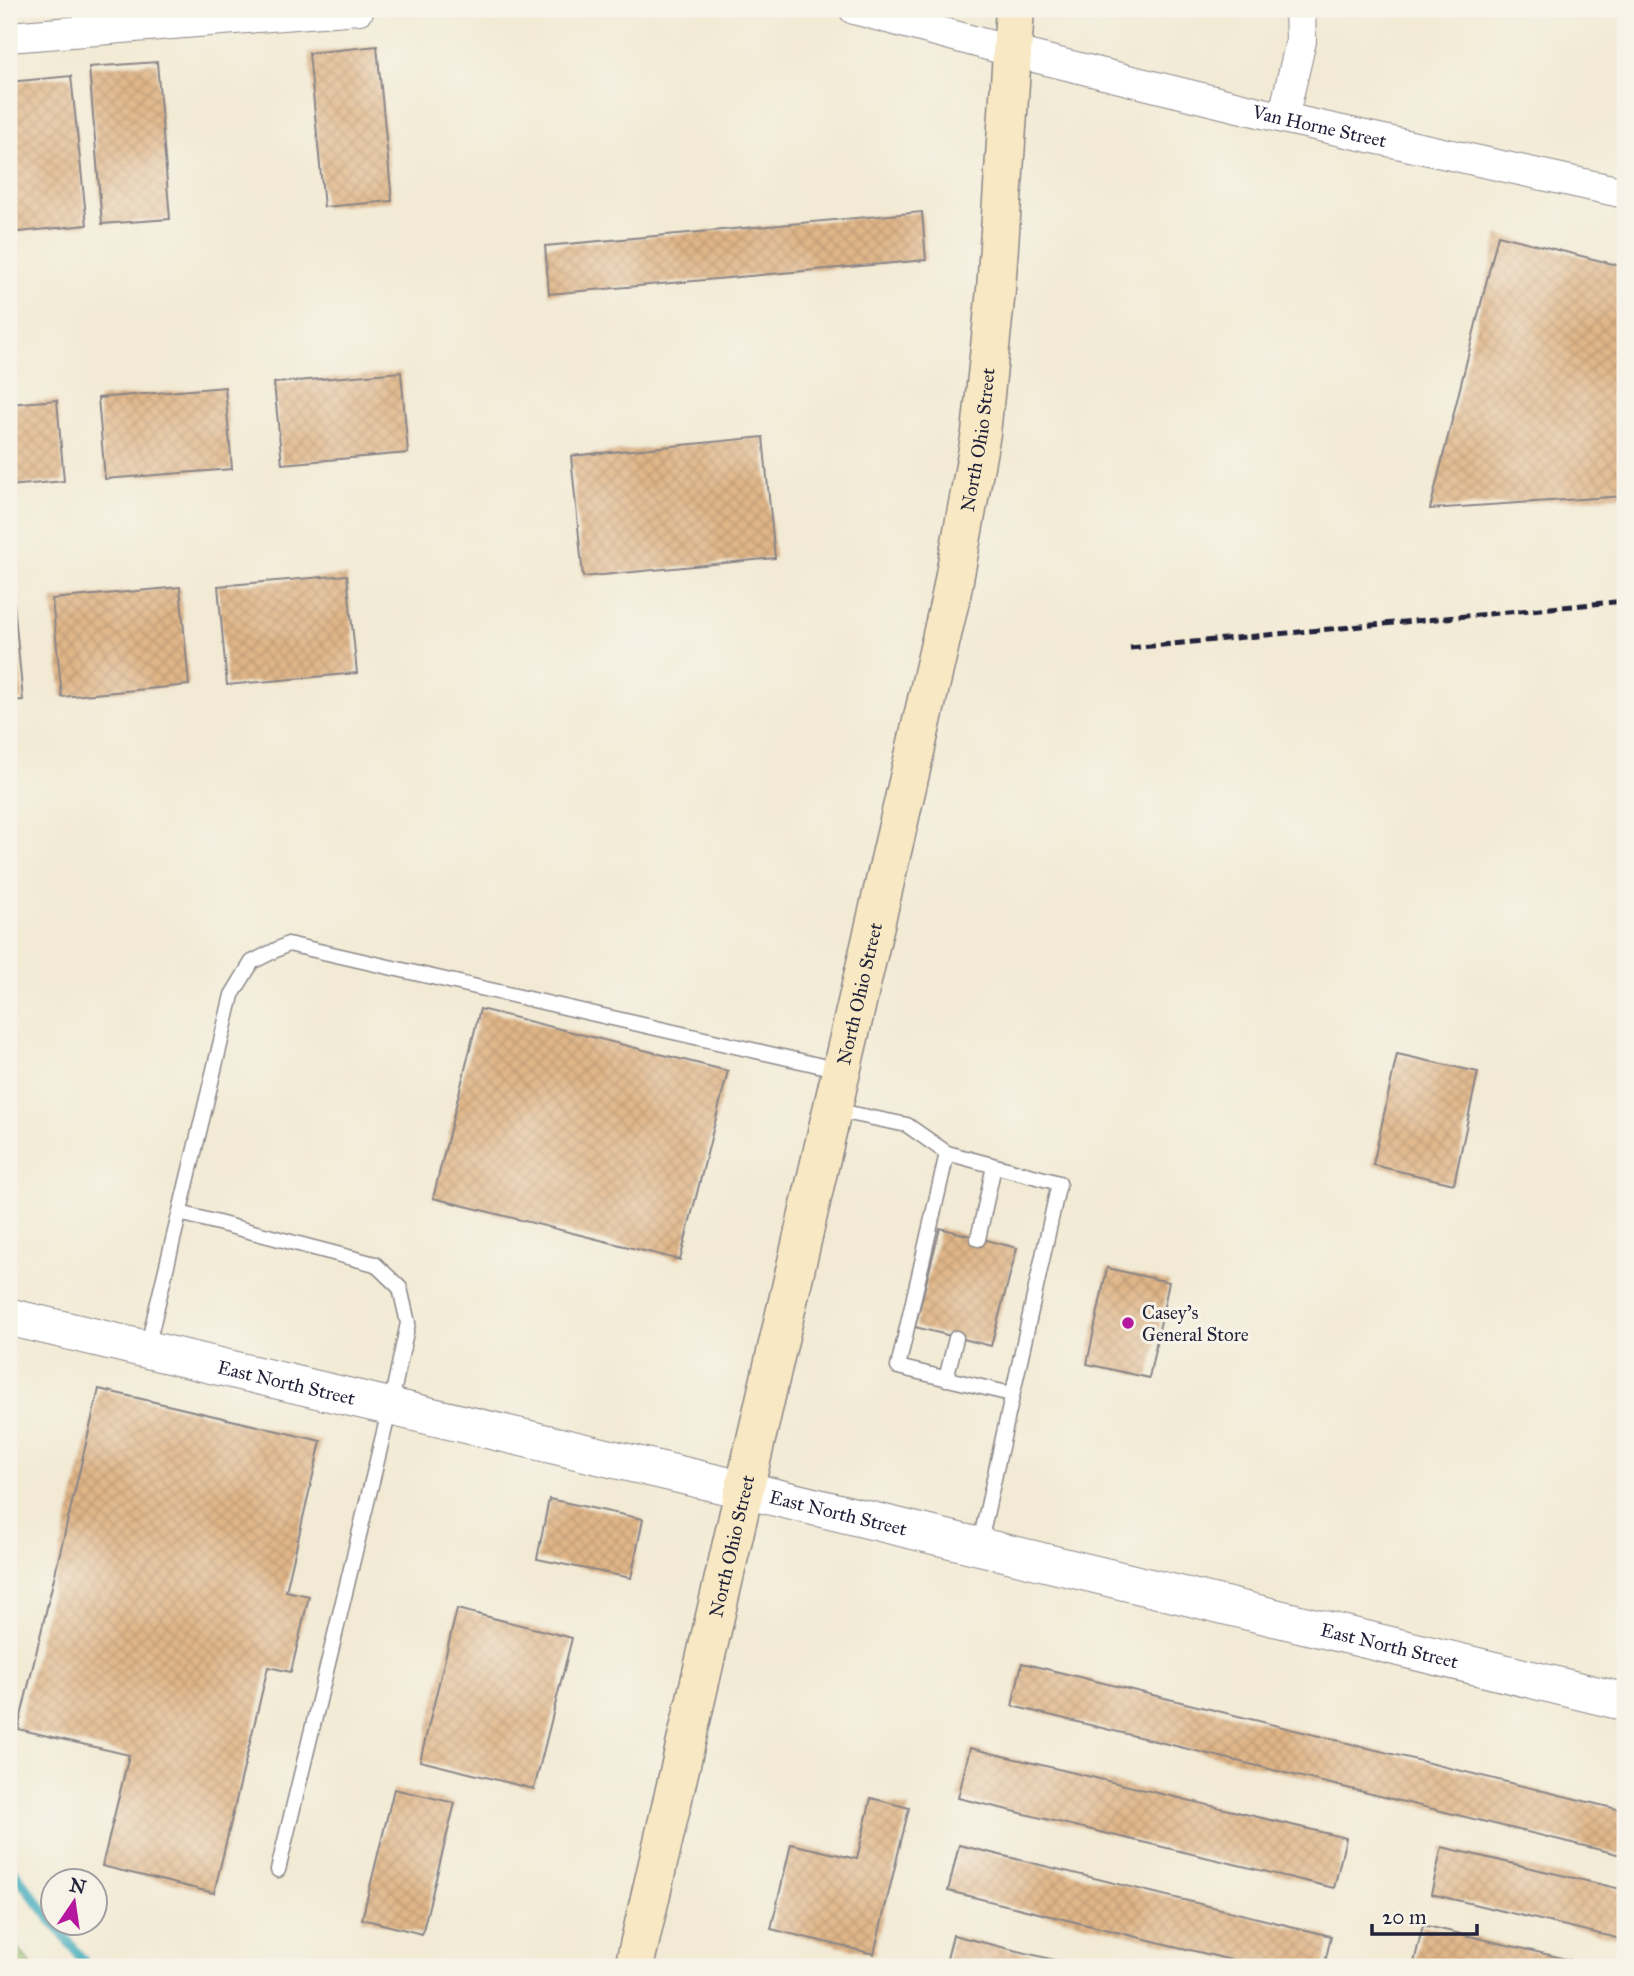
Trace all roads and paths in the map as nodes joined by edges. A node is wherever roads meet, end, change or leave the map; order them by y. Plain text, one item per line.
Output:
1 (359, 9) edge
2 (854, 9) edge
3 (1015, 9) edge
4 (1300, 9) edge
5 (9, 37) edge
6 (1014, 52) junction
7 (1283, 118) junction
8 (1625, 193) edge
9 (842, 1070) junction
10 (833, 1110) junction
11 (947, 1153) junction
12 (994, 1166) junction
13 (180, 1213) junction
14 (978, 1239) dead end
15 (9, 1317) edge
16 (956, 1338) dead end
17 (147, 1349) junction
18 (946, 1379) junction
19 (1011, 1394) junction
20 (390, 1407) junction
21 (746, 1490) junction
22 (978, 1548) junction
23 (1625, 1702) edge
24 (278, 1870) dead end
25 (634, 1967) edge

1 - 5 street
2 - 6 street, Van Horne Street
3 - 6 main road, North Ohio Street
4 - 7 street
6 - 7 street, Van Horne Street
6 - 9 main road, North Ohio Street
7 - 8 street, Van Horne Street
9 - 10 main road, North Ohio Street
9 - 13 lane
10 - 11 lane
10 - 21 main road, North Ohio Street
11 - 12 lane
11 - 18 lane
12 - 14 lane
12 - 19 lane
13 - 17 lane
13 - 20 lane
15 - 17 street, East North Street
16 - 18 lane
17 - 20 street, East North Street
18 - 19 lane
19 - 22 lane
20 - 21 street, East North Street
20 - 24 lane
21 - 22 street, East North Street
21 - 25 main road, North Ohio Street
22 - 23 street, East North Street

